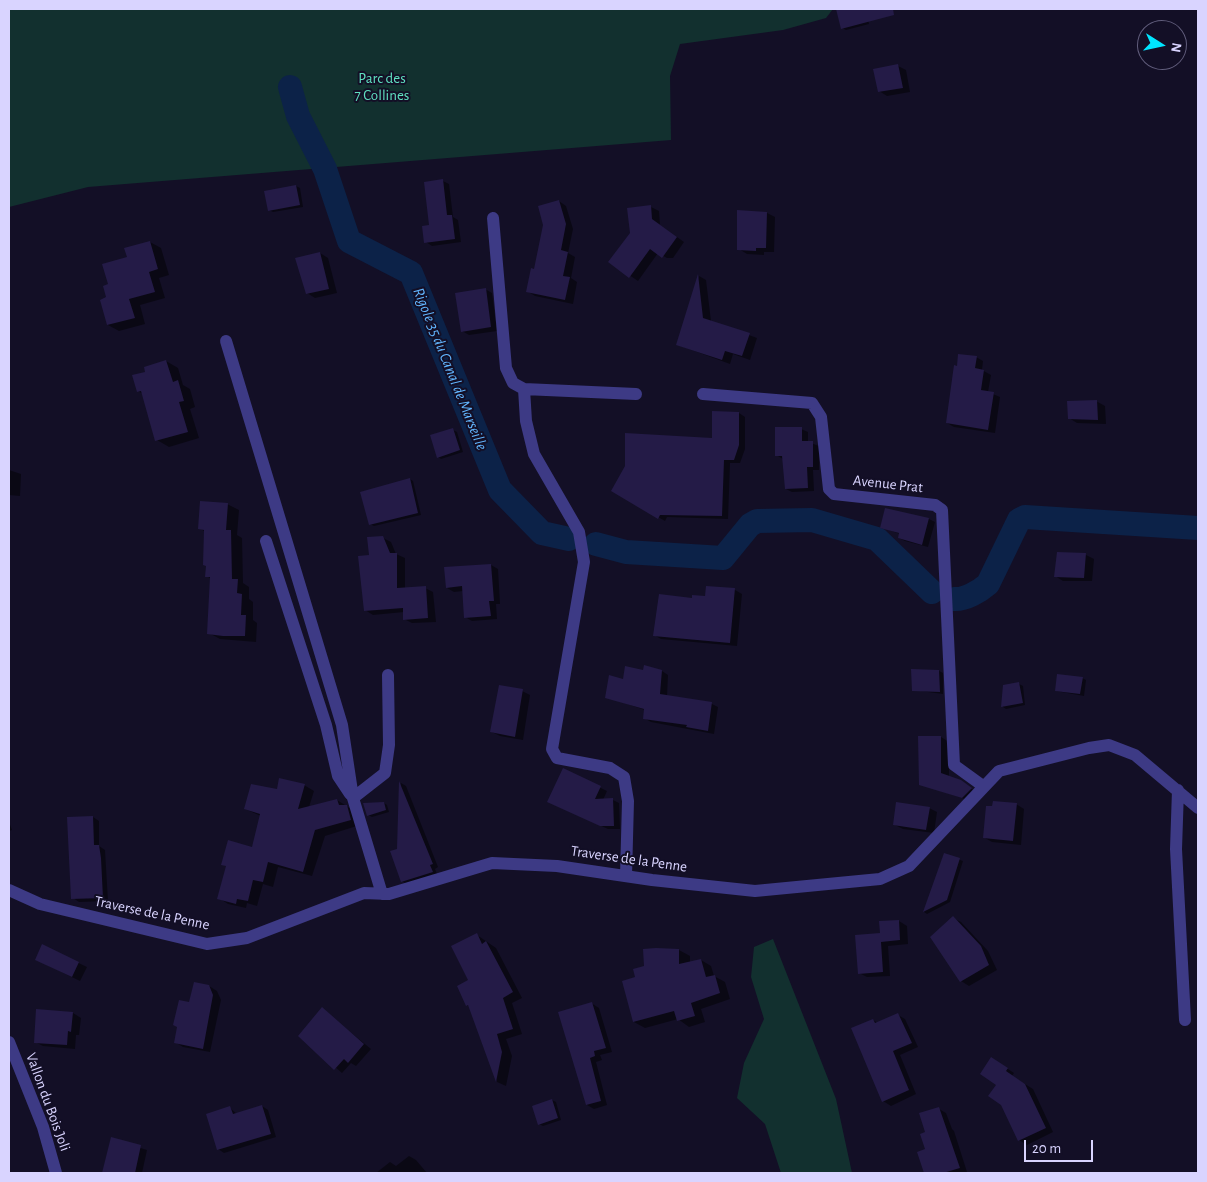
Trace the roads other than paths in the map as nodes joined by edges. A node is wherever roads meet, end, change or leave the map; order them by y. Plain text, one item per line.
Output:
1 (494, 218) dead end
2 (226, 341) dead end
3 (524, 390) junction
4 (636, 394) dead end
5 (703, 394) dead end
6 (266, 541) dead end
7 (388, 675) dead end
8 (983, 786) junction
9 (1178, 790) junction
10 (353, 798) junction
11 (1198, 808) edge
12 (626, 876) junction
13 (9, 890) edge
14 (382, 894) junction
15 (1185, 1020) dead end
16 (9, 1042) edge
17 (56, 1173) edge

1 - 3 street
2 - 10 street
3 - 4 street
3 - 12 street
5 - 8 street, Avenue Prat
6 - 10 street
7 - 10 street
8 - 9 street, Traverse de la Penne
8 - 12 street, Traverse de la Penne
9 - 11 street, Traverse de la Penne
9 - 15 street
10 - 14 street
12 - 14 street, Traverse de la Penne
13 - 14 street, Traverse de la Penne
16 - 17 street, Vallon du Bois Joli

